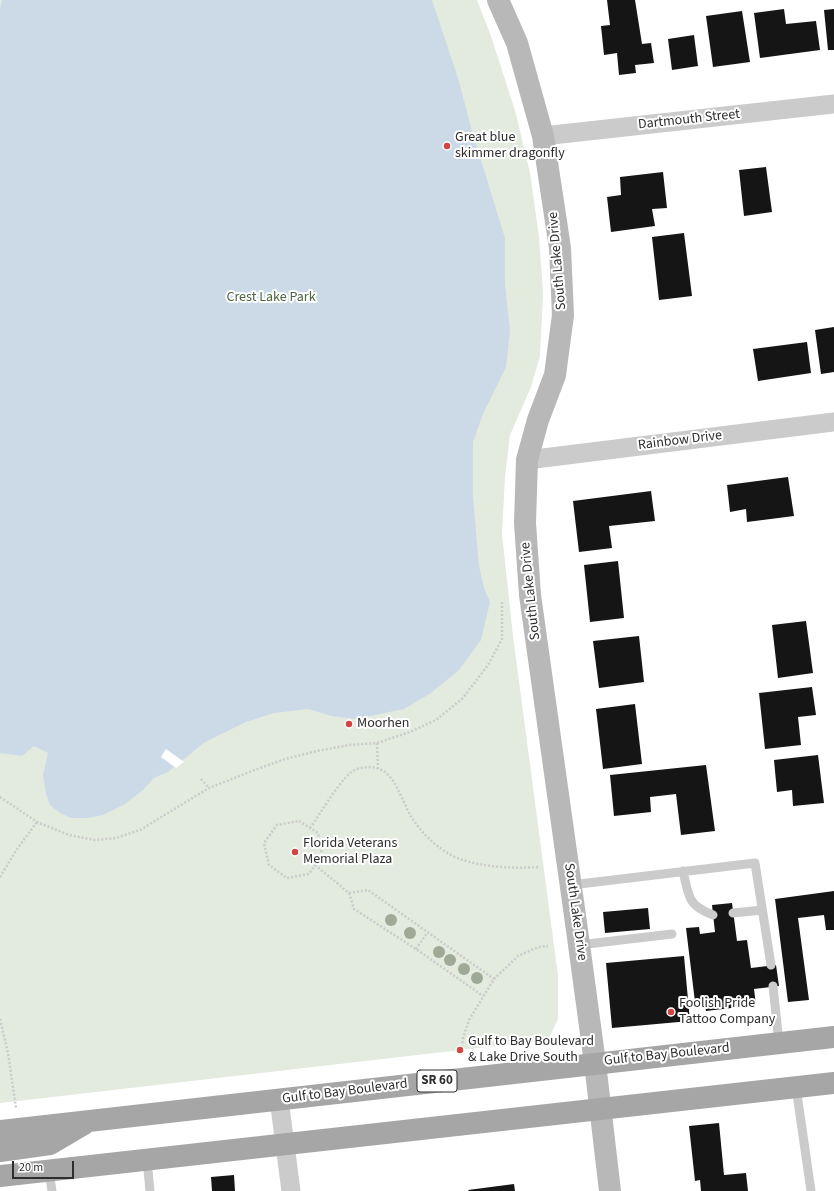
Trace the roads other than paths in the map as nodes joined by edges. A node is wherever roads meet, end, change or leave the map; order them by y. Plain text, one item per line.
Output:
1 (498, 0) edge
2 (834, 104) edge
3 (543, 136) junction
4 (834, 424) edge
5 (527, 460) junction
6 (683, 872) junction
7 (571, 885) junction
8 (762, 910) junction
9 (733, 913) dead end
10 (713, 915) dead end
11 (672, 934) dead end
12 (579, 945) junction
13 (771, 965) dead end
14 (773, 986) dead end
15 (834, 1037) edge
16 (779, 1043) junction
17 (595, 1063) junction
18 (834, 1083) edge
19 (796, 1087) junction
20 (279, 1099) junction
21 (600, 1109) junction
22 (90, 1120) junction
23 (0, 1131) edge
24 (285, 1144) junction
25 (0, 1151) edge
26 (147, 1160) junction
27 (0, 1176) edge
28 (51, 1181) edge
29 (150, 1191) edge
30 (291, 1191) edge
31 (610, 1191) edge
32 (811, 1191) edge

1 - 3 street, South Lake Drive
2 - 3 street, Dartmouth Street
3 - 5 street, South Lake Drive
4 - 5 street, Rainbow Drive
5 - 7 street, South Lake Drive
6 - 7 lane
6 - 8 lane
6 - 10 lane
7 - 12 street, South Lake Drive
8 - 9 lane
8 - 13 lane
11 - 12 lane
12 - 17 street, South Lake Drive
14 - 16 lane
15 - 16 main road, Gulf to Bay Boulevard / SR 60
16 - 17 main road, Gulf to Bay Boulevard / SR 60
17 - 20 main road, Gulf to Bay Boulevard / SR 60
17 - 21 street, South Lake Drive
18 - 19 main road
19 - 21 main road
19 - 32 lane
20 - 22 main road, Gulf to Bay Boulevard / SR 60
20 - 24 street
21 - 24 main road
21 - 31 street, South Lake Drive
22 - 23 main road, Gulf to Bay Boulevard / SR 60
22 - 25 main road
24 - 26 main road
24 - 30 street
26 - 28 main road
26 - 29 lane
27 - 28 main road

